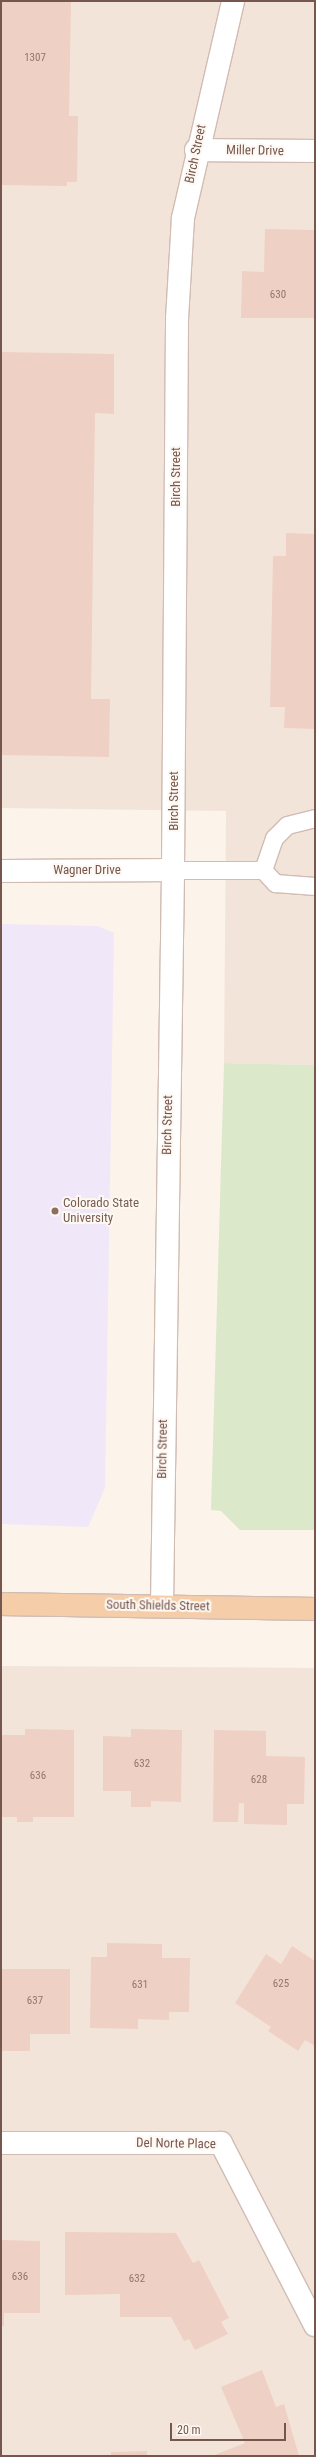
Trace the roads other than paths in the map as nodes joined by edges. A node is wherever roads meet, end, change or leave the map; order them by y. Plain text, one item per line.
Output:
1 (234, 1) edge
2 (196, 150) junction
3 (315, 151) edge
4 (315, 818) edge
5 (173, 870) junction
6 (263, 870) junction
7 (1, 871) edge
8 (315, 886) edge
9 (1, 1604) edge
10 (162, 1606) junction
11 (315, 1608) edge
12 (1, 2143) edge
13 (315, 2325) edge

1 - 2 street, Birch Street
2 - 3 street, Miller Drive
2 - 5 street, Birch Street
4 - 6 lane
5 - 6 lane
5 - 7 street, Wagner Drive
5 - 10 street, Birch Street
6 - 8 lane
9 - 10 main road, South Shields Street
10 - 11 main road, South Shields Street
12 - 13 street, Del Norte Place

